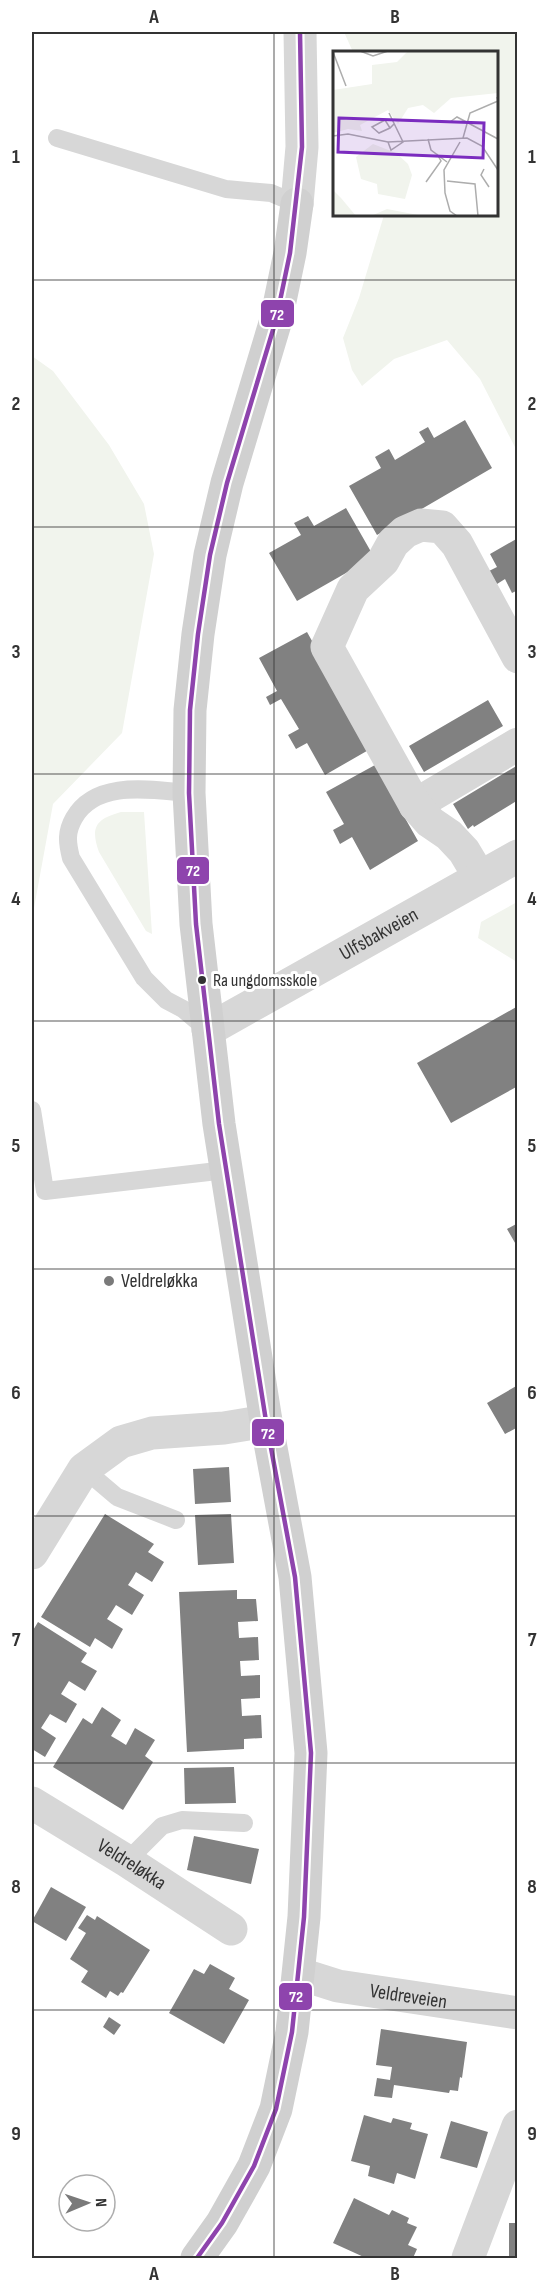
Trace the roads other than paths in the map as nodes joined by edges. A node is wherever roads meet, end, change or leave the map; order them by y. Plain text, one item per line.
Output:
1 (300, 32) edge
2 (57, 138) dead end
3 (297, 204) junction
4 (518, 657) edge
5 (518, 744) edge
6 (189, 793) junction
7 (415, 805) junction
8 (518, 856) edge
9 (479, 876) junction
10 (208, 1030) junction
11 (32, 1110) edge
12 (226, 1170) junction
13 (266, 1420) junction
14 (84, 1469) junction
15 (176, 1520) dead end
16 (32, 1553) edge
17 (32, 1803) edge
18 (244, 1823) dead end
19 (127, 1861) junction
20 (231, 1929) dead end
21 (300, 1974) junction
22 (518, 2013) edge
23 (518, 2126) edge
24 (197, 2259) edge
25 (468, 2259) edge

1 - 3 street
2 - 3 lane
3 - 6 street
4 - 7 street
5 - 7 street
6 - 10 street
6 - 10 lane
7 - 9 street
8 - 9 street, Ulfsbakveien
9 - 10 street, Ulfsbakveien
10 - 12 street
11 - 12 lane
12 - 13 street
13 - 14 street
13 - 21 street
14 - 15 lane
14 - 16 street
17 - 19 street, Veldreløkka
18 - 19 lane
19 - 20 street, Veldreløkka
21 - 22 street, Veldreveien
21 - 24 street
23 - 25 street

